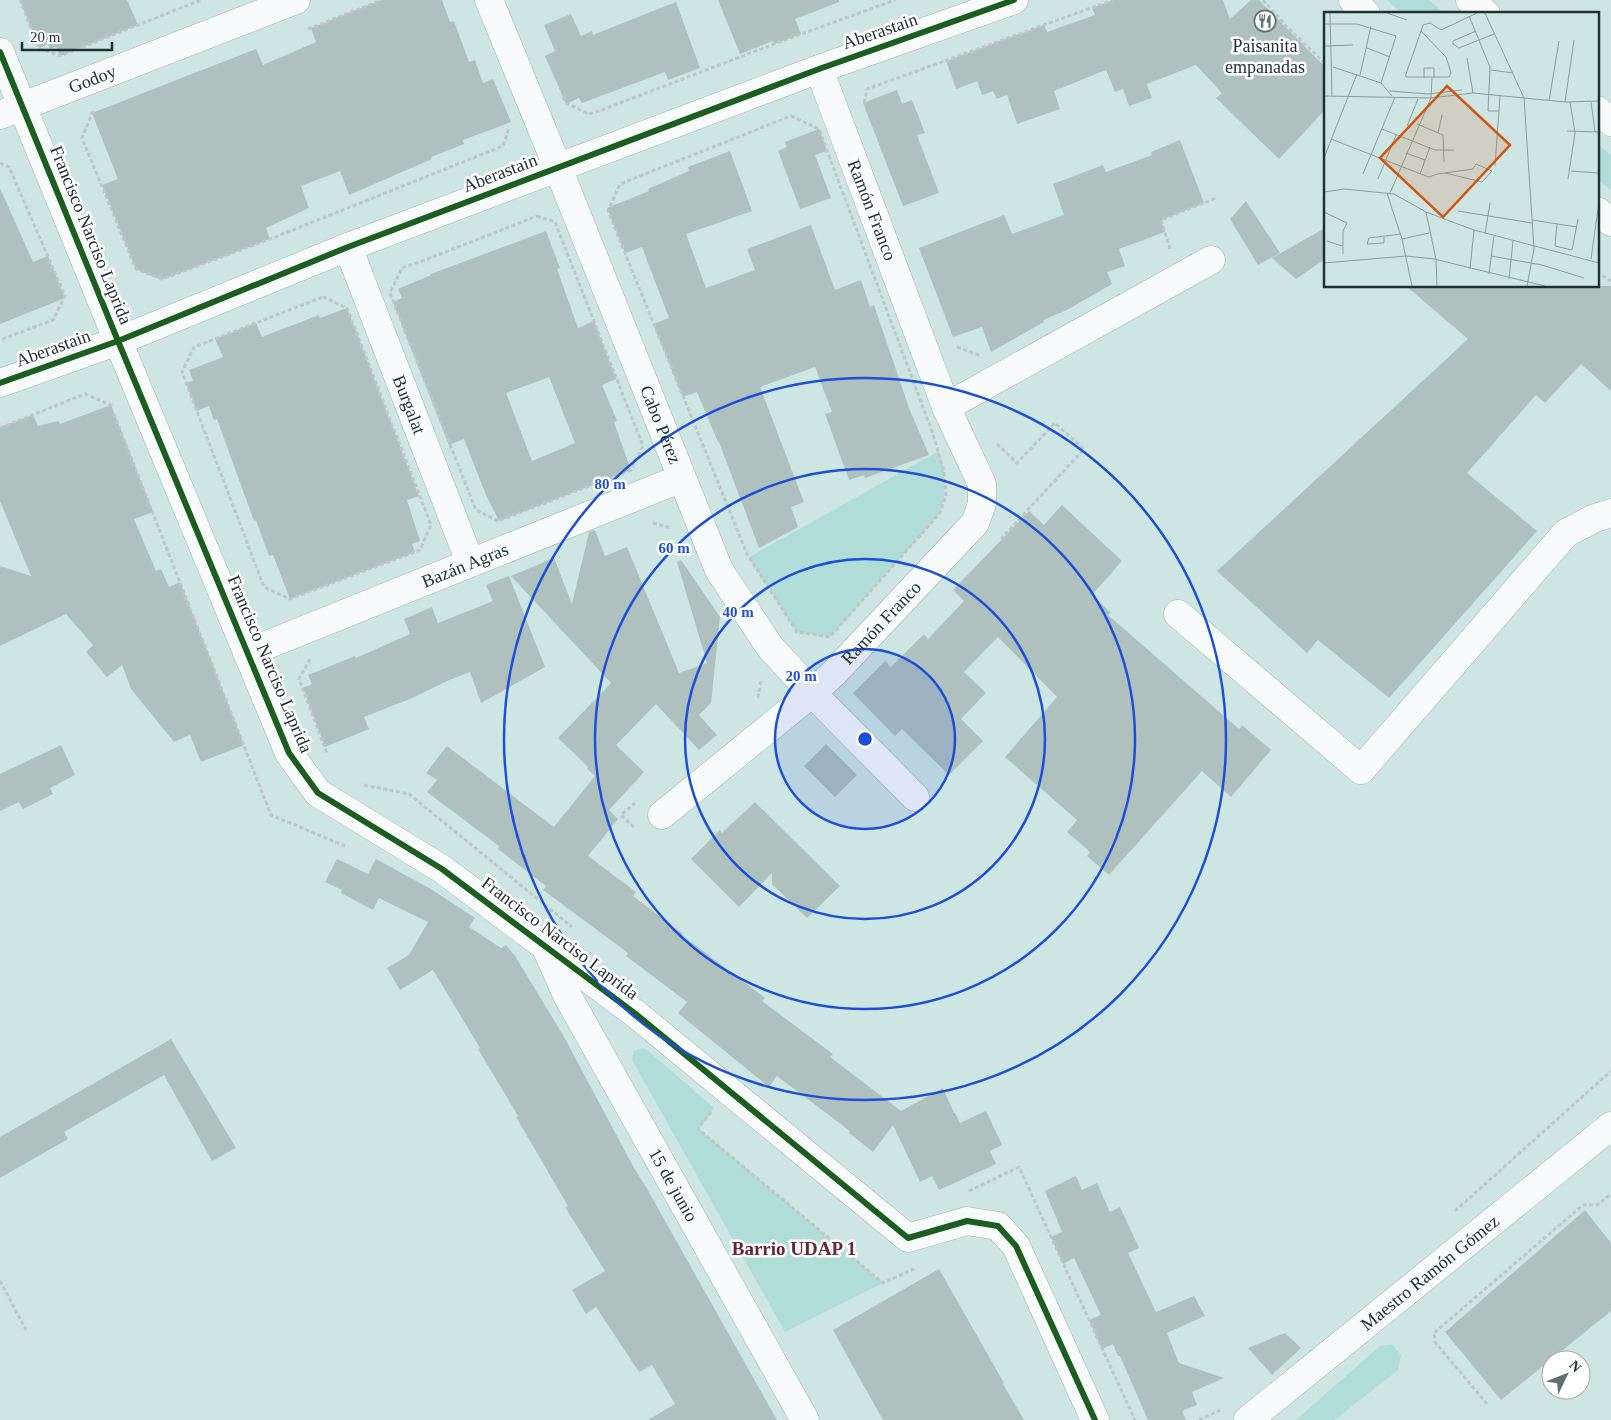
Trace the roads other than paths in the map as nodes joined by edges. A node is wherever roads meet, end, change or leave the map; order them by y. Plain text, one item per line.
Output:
1 (296, 0) edge
2 (488, 0) edge
3 (1014, 0) edge
4 (1353, 0) edge
5 (1470, 0) edge
6 (1364, 12) edge
7 (1484, 12) edge
8 (0, 52) edge
9 (818, 69) junction
10 (11, 111) edge
11 (1598, 111) edge
12 (1611, 122) edge
13 (558, 168) junction
14 (1598, 212) edge
15 (1611, 222) edge
16 (348, 247) junction
17 (1210, 260) dead end
18 (118, 341) junction
19 (0, 383) edge
20 (946, 407) junction
21 (682, 478) junction
22 (1611, 513) edge
23 (470, 562) junction
24 (1178, 614) dead end
25 (247, 653) junction
26 (812, 693) junction
27 (914, 798) dead end
28 (652, 806) road end
29 (546, 946) junction
30 (1611, 1126) edge
31 (806, 1420) edge
32 (1095, 1420) edge
33 (1248, 1420) edge

1 - 10 street, Godoy
2 - 13 street, Cabo Pérez
3 - 9 street, Aberastain
4 - 6 street
5 - 7 street
8 - 10 street, Francisco Narciso Laprida
9 - 13 street, Aberastain
9 - 20 street, Ramón Franco
10 - 18 street, Francisco Narciso Laprida
11 - 12 street
13 - 16 street, Aberastain
13 - 21 street, Cabo Pérez
14 - 15 street
16 - 18 street, Aberastain
16 - 23 street, Burgalat
17 - 20 street
18 - 19 street, Aberastain
18 - 25 street, Francisco Narciso Laprida
20 - 26 street, Ramón Franco
21 - 23 street, Bazán Agras
21 - 26 street, Cabo Pérez
22 - 24 street
23 - 25 street, Bazán Agras
25 - 29 street, Francisco Narciso Laprida
26 - 27 street, Cabo Pérez
26 - 28 street, Ramón Franco
29 - 31 street, 15 de junio
29 - 32 street, Francisco Narciso Laprida
30 - 33 street, Maestro Ramón Gómez

